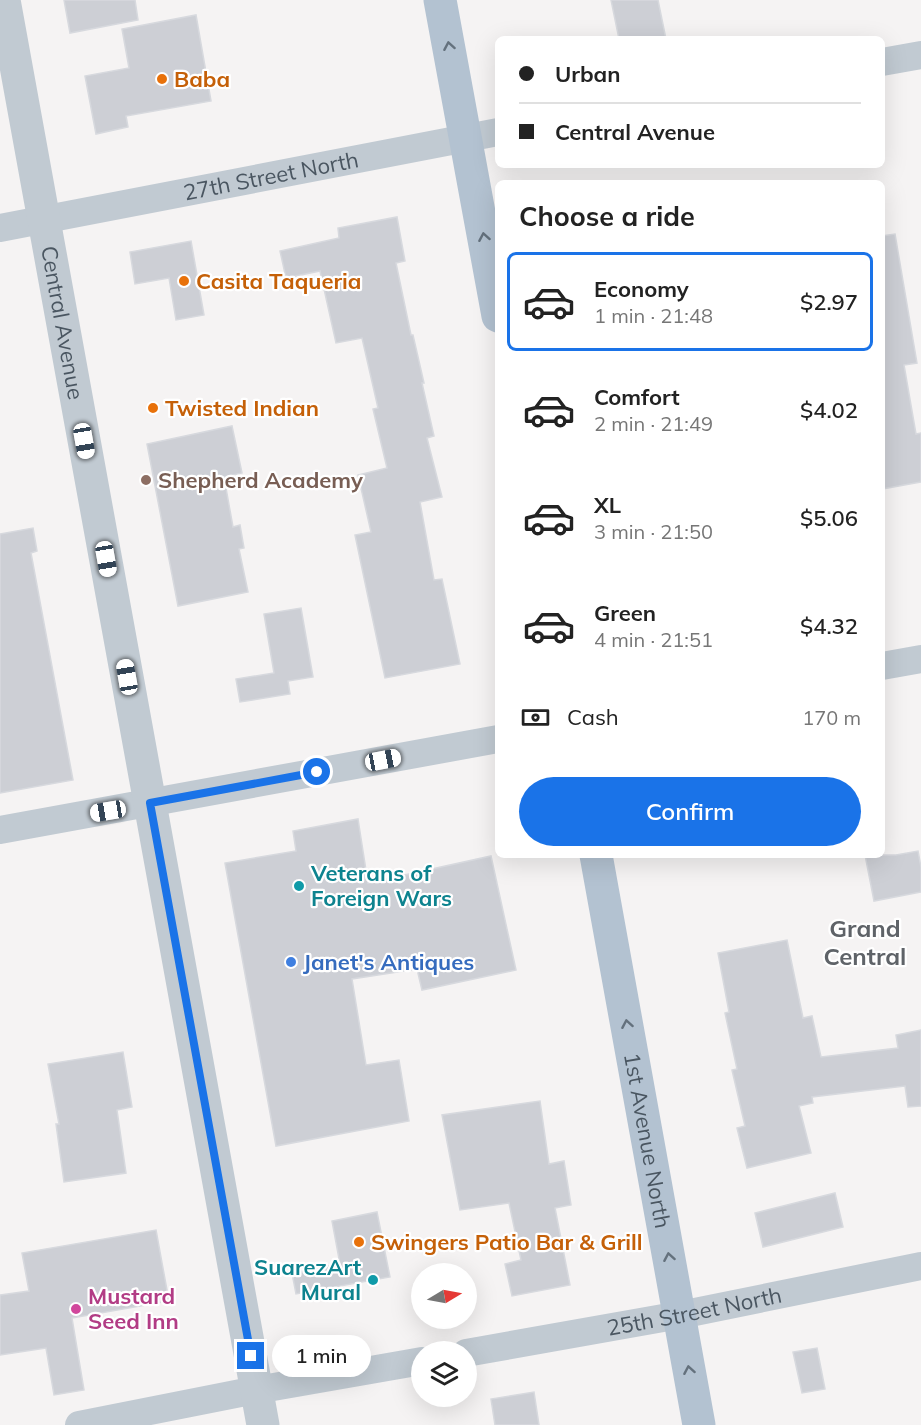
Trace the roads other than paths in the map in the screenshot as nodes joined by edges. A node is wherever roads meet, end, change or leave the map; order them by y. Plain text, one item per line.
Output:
1 (4, 0) edge
2 (440, 0) edge
3 (921, 55) edge
4 (885, 61) edge
5 (495, 133) edge
6 (466, 138) junction
7 (44, 220) junction
8 (0, 228) edge
9 (495, 299) edge
10 (921, 659) edge
11 (885, 665) edge
12 (495, 740) edge
13 (150, 803) junction
14 (0, 830) edge
15 (597, 858) edge
16 (921, 1266) edge
17 (680, 1315) junction
18 (477, 1351) edge
19 (411, 1362) edge
20 (256, 1390) junction
21 (79, 1425) edge
22 (263, 1425) edge
23 (699, 1425) edge

1 - 7 street, Central Avenue
6 -> 2 main road
3 - 4 street
5 - 6 street, 27th Street North
6 - 7 street, 27th Street North
9 -> 6 main road
7 - 8 street, 27th Street North
7 - 13 street, Central Avenue
10 - 11 street
12 - 13 street
13 - 14 street
13 - 20 street, Central Avenue
17 -> 15 main road, 1st Avenue North
16 - 17 street, 25th Street North
17 - 18 street, 25th Street North
23 -> 17 main road, 1st Avenue North
19 - 20 street
20 - 21 street
20 - 22 street, Central Avenue

